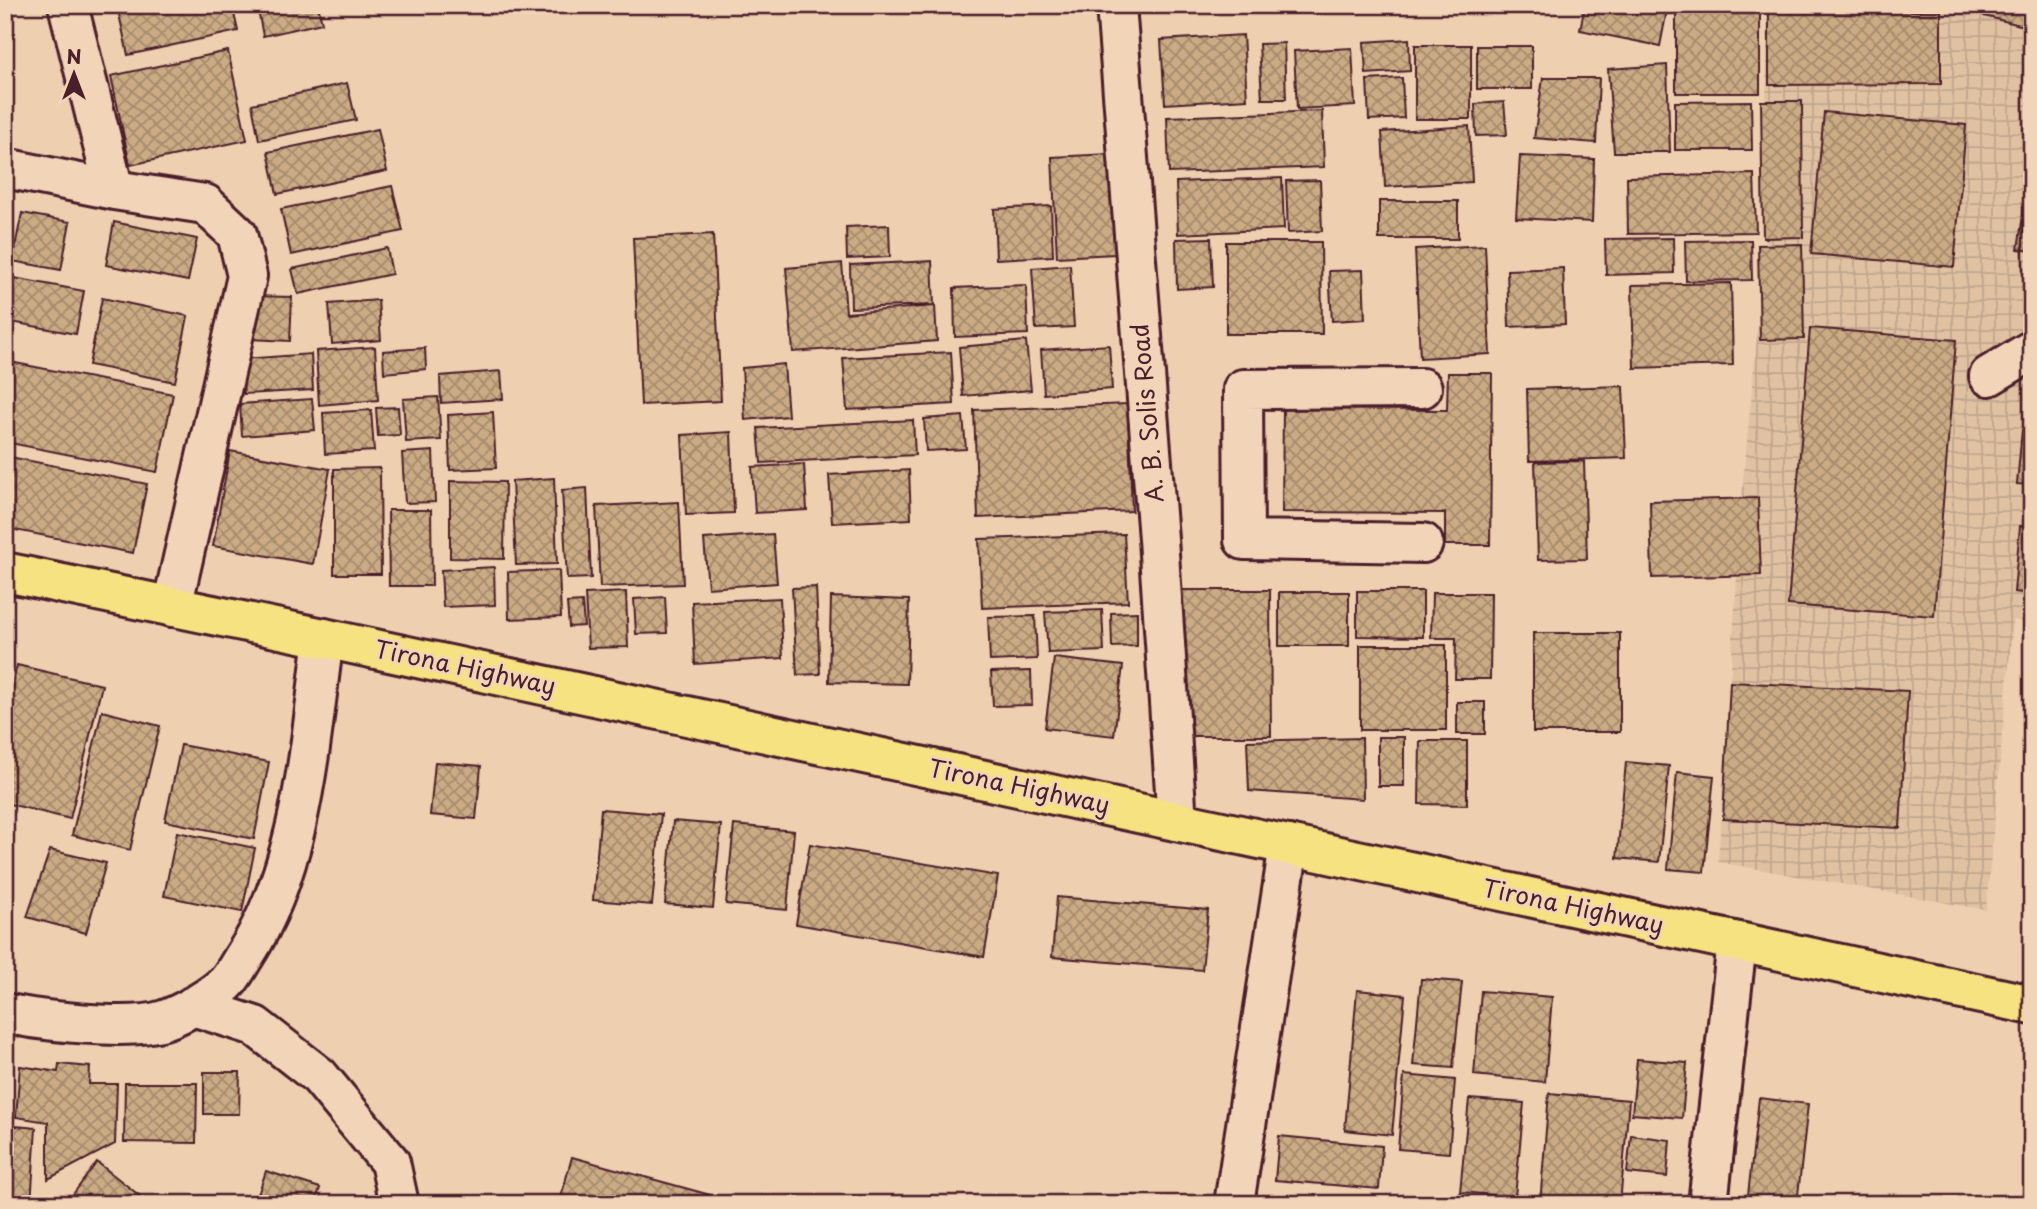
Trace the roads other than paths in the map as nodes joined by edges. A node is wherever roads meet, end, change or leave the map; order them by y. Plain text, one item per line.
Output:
1 (68, 5) edge
2 (1116, 5) edge
3 (5, 168) edge
4 (114, 190) junction
5 (2032, 350) edge
6 (1989, 376) dead end
7 (1422, 388) dead end
8 (1423, 543) dead end
9 (5, 572) edge
10 (172, 607) junction
11 (324, 638) junction
12 (1177, 821) junction
13 (1289, 845) junction
14 (1737, 942) junction
15 (2032, 1005) edge
16 (193, 1006) junction
17 (5, 1013) edge
18 (399, 1204) edge
19 (1234, 1204) edge
20 (1708, 1204) edge

1 - 4 street
2 - 12 street, A. B. Solis Road
3 - 4 street
4 - 10 street
5 - 6 street
7 - 8 street
9 - 10 main road, Tirona Highway
10 - 11 main road, Tirona Highway
11 - 12 main road, Tirona Highway
11 - 16 street
12 - 13 main road, Tirona Highway
13 - 14 main road, Tirona Highway
13 - 19 street
14 - 15 main road, Tirona Highway
14 - 20 street
16 - 17 street
16 - 18 street

